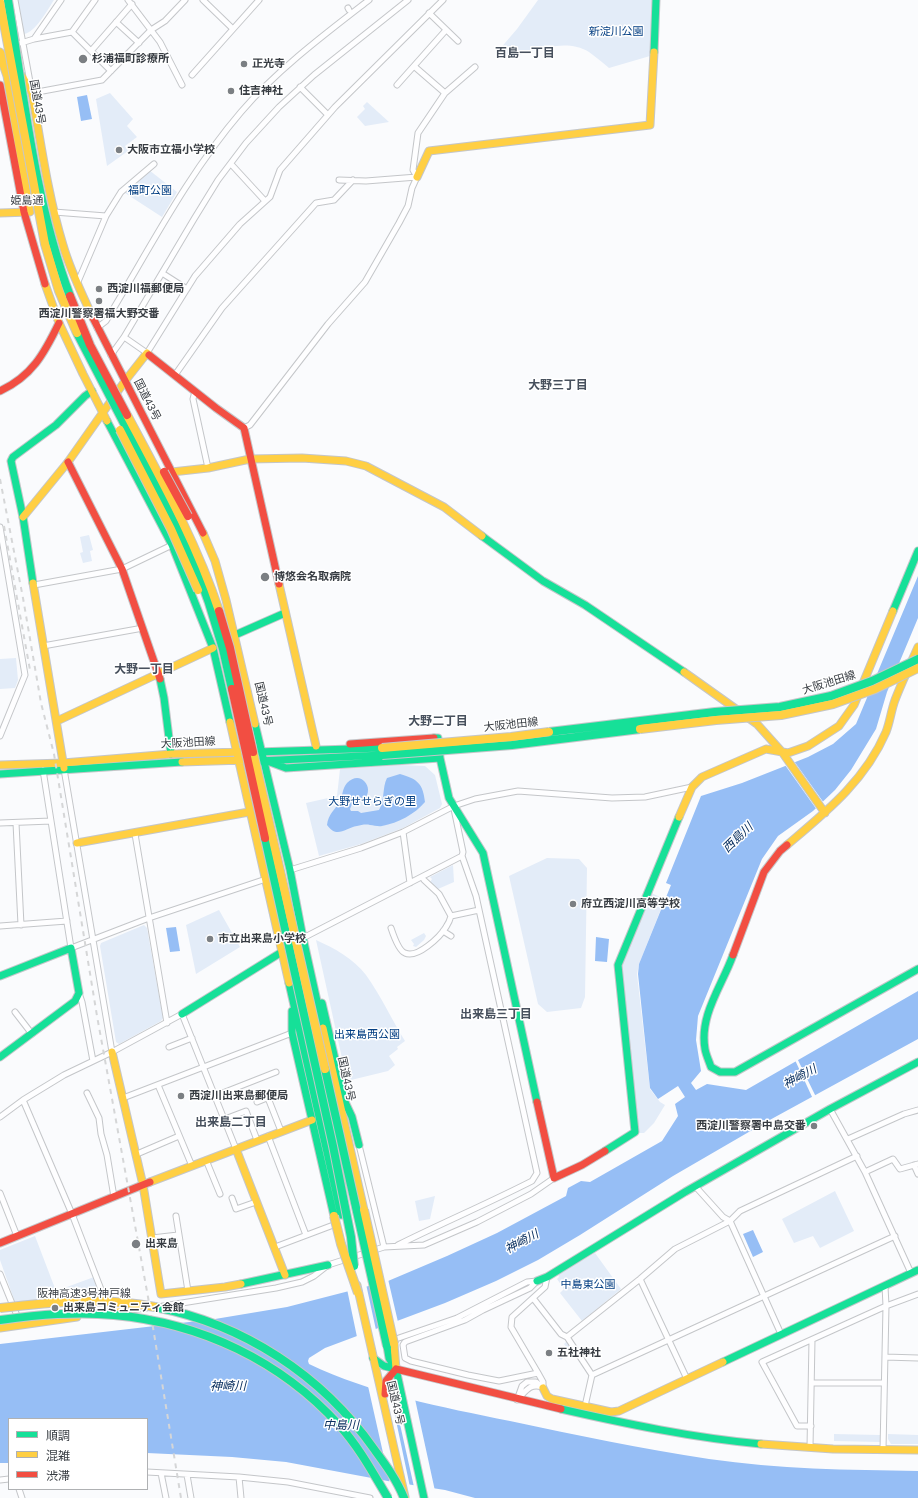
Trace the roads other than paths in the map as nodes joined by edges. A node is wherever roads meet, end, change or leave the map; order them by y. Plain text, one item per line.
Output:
1 (8, 0) edge
2 (15, 0) edge
3 (61, 0) edge
4 (95, 0) edge
5 (185, 0) edge
6 (203, 0) edge
7 (259, 0) edge
8 (369, 0) edge
9 (408, 0) edge
10 (443, 0) edge
11 (656, 0) edge
12 (0, 2) edge
13 (130, 2) edge
14 (429, 13) junction
15 (116, 22) junction
16 (232, 29) junction
17 (151, 30) junction
18 (446, 30) junction
19 (72, 32) junction
20 (34, 39) junction
21 (458, 41) dead end
22 (23, 42) junction
23 (139, 43) junction
24 (0, 49) edge
25 (91, 51) junction
26 (0, 53) edge
27 (415, 67) junction
28 (475, 67) dead end
29 (111, 70) junction
30 (192, 75) dead end
31 (0, 85) edge
32 (182, 85) dead end
33 (397, 85) dead end
34 (300, 87) junction
35 (32, 93) junction
36 (445, 93) junction
37 (328, 115) junction
38 (154, 164) dead end
39 (231, 164) junction
40 (417, 177) junction
41 (339, 180) dead end
42 (353, 180) junction
43 (265, 201) junction
44 (27, 212) junction
45 (54, 212) junction
46 (0, 213) edge
47 (106, 216) junction
48 (162, 273) junction
49 (77, 285) junction
50 (187, 289) junction
51 (59, 323) junction
52 (97, 328) junction
53 (124, 337) junction
54 (84, 341) junction
55 (147, 353) junction
56 (111, 355) junction
57 (175, 375) junction
58 (125, 381) junction
59 (0, 391) edge
60 (92, 391) junction
61 (195, 391) junction
62 (103, 411) junction
63 (244, 428) junction
64 (250, 459) junction
65 (68, 462) junction
66 (208, 468) junction
67 (172, 472) junction
68 (23, 517) junction
69 (0, 527) edge
70 (172, 545) junction
71 (918, 550) edge
72 (122, 569) junction
73 (34, 585) junction
74 (227, 604) junction
75 (285, 613) junction
76 (143, 628) junction
77 (235, 635) junction
78 (43, 646) junction
79 (213, 648) junction
80 (918, 648) edge
81 (918, 658) edge
82 (918, 668) edge
83 (158, 674) junction
84 (57, 721) junction
85 (0, 736) edge
86 (316, 746) junction
87 (382, 751) junction
88 (281, 752) junction
89 (782, 752) junction
90 (171, 754) junction
91 (237, 756) junction
92 (264, 757) junction
93 (440, 758) junction
94 (0, 764) edge
95 (63, 766) junction
96 (43, 770) junction
97 (0, 774) edge
98 (692, 787) junction
99 (454, 806) junction
100 (824, 811) junction
101 (249, 812) junction
102 (51, 821) junction
103 (0, 823) edge
104 (16, 823) junction
105 (404, 832) junction
106 (135, 834) junction
107 (77, 843) junction
108 (462, 856) junction
109 (290, 870) junction
110 (266, 879) junction
111 (424, 880) dead end
112 (410, 883) junction
113 (479, 910) junction
114 (452, 916) junction
115 (149, 918) junction
116 (67, 921) junction
117 (21, 925) junction
118 (0, 926) edge
119 (391, 928) dead end
120 (443, 931) junction
121 (451, 936) dead end
122 (303, 938) junction
123 (93, 941) junction
124 (71, 948) junction
125 (282, 952) junction
126 (918, 969) edge
127 (0, 976) edge
128 (312, 977) junction
129 (79, 993) junction
130 (291, 994) junction
131 (15, 1012) dead end
132 (182, 1014) junction
133 (167, 1023) junction
134 (292, 1033) junction
135 (32, 1034) junction
136 (192, 1038) junction
137 (169, 1047) dead end
138 (112, 1052) junction
139 (0, 1057) edge
140 (93, 1061) junction
141 (918, 1062) edge
142 (203, 1066) junction
143 (276, 1072) dead end
144 (158, 1085) junction
145 (87, 1093) dead end
146 (279, 1093) dead end
147 (215, 1096) junction
148 (123, 1098) junction
149 (268, 1098) junction
150 (23, 1100) junction
151 (257, 1102) dead end
152 (830, 1109) junction
153 (918, 1110) edge
154 (0, 1118) edge
155 (225, 1119) junction
156 (312, 1120) junction
157 (281, 1132) junction
158 (180, 1136) junction
159 (268, 1136) junction
160 (848, 1139) junction
161 (258, 1140) junction
162 (359, 1145) joint
163 (236, 1149) junction
164 (137, 1154) junction
165 (857, 1156) junction
166 (206, 1160) junction
167 (916, 1164) edge
168 (192, 1166) junction
169 (865, 1172) junction
170 (918, 1174) edge
171 (554, 1178) junction
172 (143, 1185) junction
173 (695, 1186) junction
174 (0, 1194) edge
175 (220, 1194) dead end
176 (114, 1197) junction
177 (232, 1198) dead end
178 (256, 1202) junction
179 (72, 1214) junction
180 (176, 1216) dead end
181 (337, 1219) junction
182 (730, 1221) junction
183 (178, 1235) junction
184 (306, 1235) junction
185 (17, 1236) junction
186 (895, 1236) junction
187 (152, 1238) junction
188 (0, 1243) edge
189 (396, 1246) junction
190 (275, 1247) junction
191 (384, 1248) junction
192 (328, 1265) junction
193 (354, 1266) junction
194 (915, 1272) edge
195 (0, 1274) edge
196 (285, 1275) junction
197 (547, 1277) junction
198 (640, 1279) junction
199 (537, 1281) junction
200 (885, 1286) junction
201 (188, 1291) junction
202 (358, 1293) junction
203 (918, 1294) edge
204 (764, 1296) junction
205 (533, 1298) junction
206 (886, 1306) junction
207 (0, 1308) edge
208 (130, 1310) junction
209 (0, 1320) edge
210 (21, 1325) junction
211 (0, 1328) edge
212 (781, 1334) junction
213 (568, 1337) junction
214 (669, 1339) junction
215 (393, 1340) junction
216 (812, 1340) junction
217 (885, 1357) junction
218 (373, 1358) junction
219 (918, 1358) edge
220 (396, 1369) junction
221 (538, 1373) junction
222 (592, 1375) junction
223 (518, 1378) junction
224 (687, 1379) junction
225 (812, 1383) junction
226 (884, 1383) junction
227 (524, 1384) junction
228 (543, 1388) junction
229 (517, 1400) junction
230 (384, 1405) junction
231 (585, 1406) junction
232 (811, 1426) junction
233 (810, 1447) junction
234 (883, 1450) junction
235 (918, 1450) edge
236 (148, 1472) edge
237 (161, 1473) junction
238 (187, 1475) junction
239 (239, 1477) junction
240 (166, 1498) edge
241 (191, 1498) edge
242 (242, 1498) edge
243 (370, 1498) edge
244 (388, 1498) edge
245 (405, 1498) edge
246 (424, 1498) edge

1 - 54 main road, 国道43号, bridge
2 - 22 street
3 - 20 street
4 - 19 street
5 - 17 street
6 - 16 street
7 - 16 street
8 - 52 street
9 - 34 street
10 - 14 street
11 - 40 main road
12 - 54 main road, 国道43号, bridge
13 - 15 street
13 - 17 street
14 - 18 street
14 - 37 street
15 - 23 street
15 - 25 street
16 - 30 street
17 - 23 street
17 - 32 street
18 - 21 street
18 - 27 street
19 - 20 street
19 - 25 street
20 - 22 street
22 - 24 street
22 - 35 street
23 - 29 street
25 - 29 street
26 - 35 main road, 国道43号
26 - 44 main road
27 - 33 street
27 - 36 street
28 - 36 street
29 - 35 street
31 - 44 main road, 国道43号
34 - 37 street
34 - 39 street
35 - 45 main road, 国道43号
36 - 40 street
37 - 43 street
38 - 47 street
39 - 43 street
39 - 48 street
40 - 42 street
40 - 63 street
41 - 42 street
42 - 57 street
43 - 50 street
44 - 45 main road, 姫島通
44 - 46 main road, 姫島通
44 - 51 main road, 国道43号
45 - 47 street
45 - 49 main road, 国道43号
47 - 49 street
48 - 50 street
48 - 53 street
49 - 52 main road, 国道43号
50 - 55 street
51 - 59 main road
51 - 60 main road, 国道43号
52 - 56 main road, 国道43号
53 - 55 street
53 - 56 street
54 - 74 main road, bridge
54 - 79 main road, bridge
54 - 193 main road, 国道43号, bridge
54 - 220 main road, 国道43号, bridge
55 - 57 main road
55 - 58 main road
56 - 58 main road, 国道43号
57 - 61 main road
58 - 62 main road
58 - 67 main road, 国道43号
60 - 62 main road, 国道43号
60 - 68 main road
61 - 63 main road
61 - 66 street
62 - 65 main road
62 - 70 main road, 国道43号
63 - 64 main road
64 - 66 main road
64 - 75 main road
64 - 89 main road
65 - 68 main road
65 - 72 main road
66 - 67 main road
67 - 74 main road, 国道43号
68 - 73 main road
69 - 85 street
70 - 72 street
70 - 79 main road, 国道43号
71 - 89 main road
72 - 73 street
72 - 76 main road
73 - 78 main road
74 - 77 main road, 国道43号
75 - 77 main road
75 - 86 main road
76 - 78 street
76 - 83 main road
77 - 92 main road, 国道43号
78 - 84 main road
79 - 83 main road
79 - 91 main road, 国道43号
80 - 100 main road
81 - 87 main road, 大阪池田線, bridge
82 - 87 main road, 大阪池田線, bridge
83 - 84 main road
83 - 90 main road
84 - 95 main road
86 - 88 main road
86 - 93 main road
87 - 88 main road, 大阪池田線
87 - 92 main road, 大阪池田線
88 - 92 main road, 大阪池田線
89 - 98 main road
89 - 100 main road
90 - 91 main road, 大阪池田線
90 - 95 main road, 大阪池田線
91 - 92 main road, 大阪池田線
91 - 95 main road, 大阪池田線
91 - 101 main road, 国道43号
92 - 93 main road
92 - 109 main road, 国道43号
93 - 99 main road
94 - 95 main road, 大阪池田線
95 - 96 main road, 大阪池田線
95 - 107 street
96 - 97 main road, 大阪池田線
96 - 102 street
98 - 99 street
98 - 171 main road
99 - 105 street
99 - 108 street
99 - 171 main road
100 - 126 main road
101 - 106 main road
101 - 110 main road, 国道43号
102 - 104 street
102 - 116 street
103 - 104 street
104 - 117 street
105 - 109 street
105 - 112 street
106 - 107 main road
106 - 115 street
107 - 123 street
108 - 112 street
108 - 113 street
109 - 122 main road, 国道43号
110 - 115 street
110 - 125 main road, 国道43号
111 - 114 street
112 - 122 street
113 - 114 street
113 - 189 street
114 - 120 street
115 - 123 street
115 - 133 street
116 - 117 street
116 - 124 street
117 - 118 street
119 - 120 street
120 - 121 street
122 - 125 main road
122 - 128 main road, 国道43号
123 - 124 street
123 - 138 street
124 - 127 main road
124 - 129 main road
125 - 130 main road, 国道43号
125 - 132 main road
128 - 162 main road
128 - 215 main road, 国道43号, bridge
129 - 135 main road
129 - 140 street
130 - 134 main road
130 - 181 main road, 国道43号
131 - 135 street
132 - 133 street
132 - 136 street
133 - 138 street
134 - 142 street
134 - 156 main road
135 - 139 main road
136 - 137 street
136 - 142 street
138 - 140 street
138 - 148 main road
140 - 150 street
141 - 152 main road
142 - 144 street
142 - 147 street
143 - 147 street
144 - 148 street
144 - 158 street
145 - 176 street
146 - 149 street
147 - 155 street
148 - 164 main road
149 - 151 street
149 - 157 street
150 - 154 street
150 - 179 street
152 - 160 street
152 - 173 main road
153 - 160 street
155 - 161 street
155 - 163 street
156 - 157 main road
156 - 181 main road
157 - 159 main road
158 - 164 street
158 - 168 street
159 - 161 main road
159 - 184 street
160 - 165 street
161 - 163 main road
162 - 191 street
163 - 166 main road
163 - 178 main road
164 - 172 main road
165 - 169 street
165 - 182 street
166 - 168 main road
166 - 175 street
167 - 169 street
167 - 170 street
168 - 172 main road
169 - 186 street
171 - 189 street
172 - 176 main road
172 - 187 main road
173 - 182 street
173 - 197 main road
174 - 185 street
176 - 179 main road
177 - 178 street
178 - 190 main road
179 - 185 main road
179 - 208 street
180 - 183 street
181 - 184 street
181 - 193 main road, 国道43号, bridge
181 - 202 main road, bridge
182 - 198 street
182 - 204 street
183 - 187 street
183 - 201 street
184 - 190 street
185 - 188 main road
186 - 194 street
186 - 204 street
187 - 201 main road
189 - 191 street
190 - 196 main road
191 - 192 street
192 - 196 main road
192 - 208 street
193 - 202 main road, 国道43号, bridge
194 - 200 main road
195 - 210 street
196 - 201 main road
197 - 199 main road
197 - 205 street
198 - 213 street
198 - 214 street
199 - 215 street
199 - 223 street
200 - 206 street
200 - 212 main road
202 - 218 main road, 国道43号
203 - 206 street
204 - 212 street
204 - 214 street
205 - 213 street
205 - 221 street
206 - 216 street
206 - 217 street
207 - 245 main road, 阪神高速3号神戸線, bridge
208 - 210 main road
209 - 244 main road, 阪神高速3号神戸線, bridge
210 - 211 main road
212 - 224 main road
213 - 222 street
214 - 222 street
214 - 224 street
215 - 220 main road, 国道43号
216 - 225 street
216 - 232 street
217 - 219 street
217 - 226 street
218 - 220 main road
218 - 230 main road, 国道43号
220 - 229 main road
220 - 230 main road
220 - 246 main road, 国道43号
221 - 223 street
221 - 228 street
222 - 231 street
223 - 227 street
224 - 231 main road
225 - 226 street
225 - 232 street
226 - 234 street
227 - 228 street
227 - 229 street
228 - 229 street
228 - 231 main road
229 - 233 main road
230 - 245 main road, 国道43号
232 - 233 street
233 - 234 main road
234 - 235 main road
236 - 237 street
237 - 238 street
237 - 240 street
238 - 239 street
238 - 241 street
239 - 242 street
239 - 243 street

